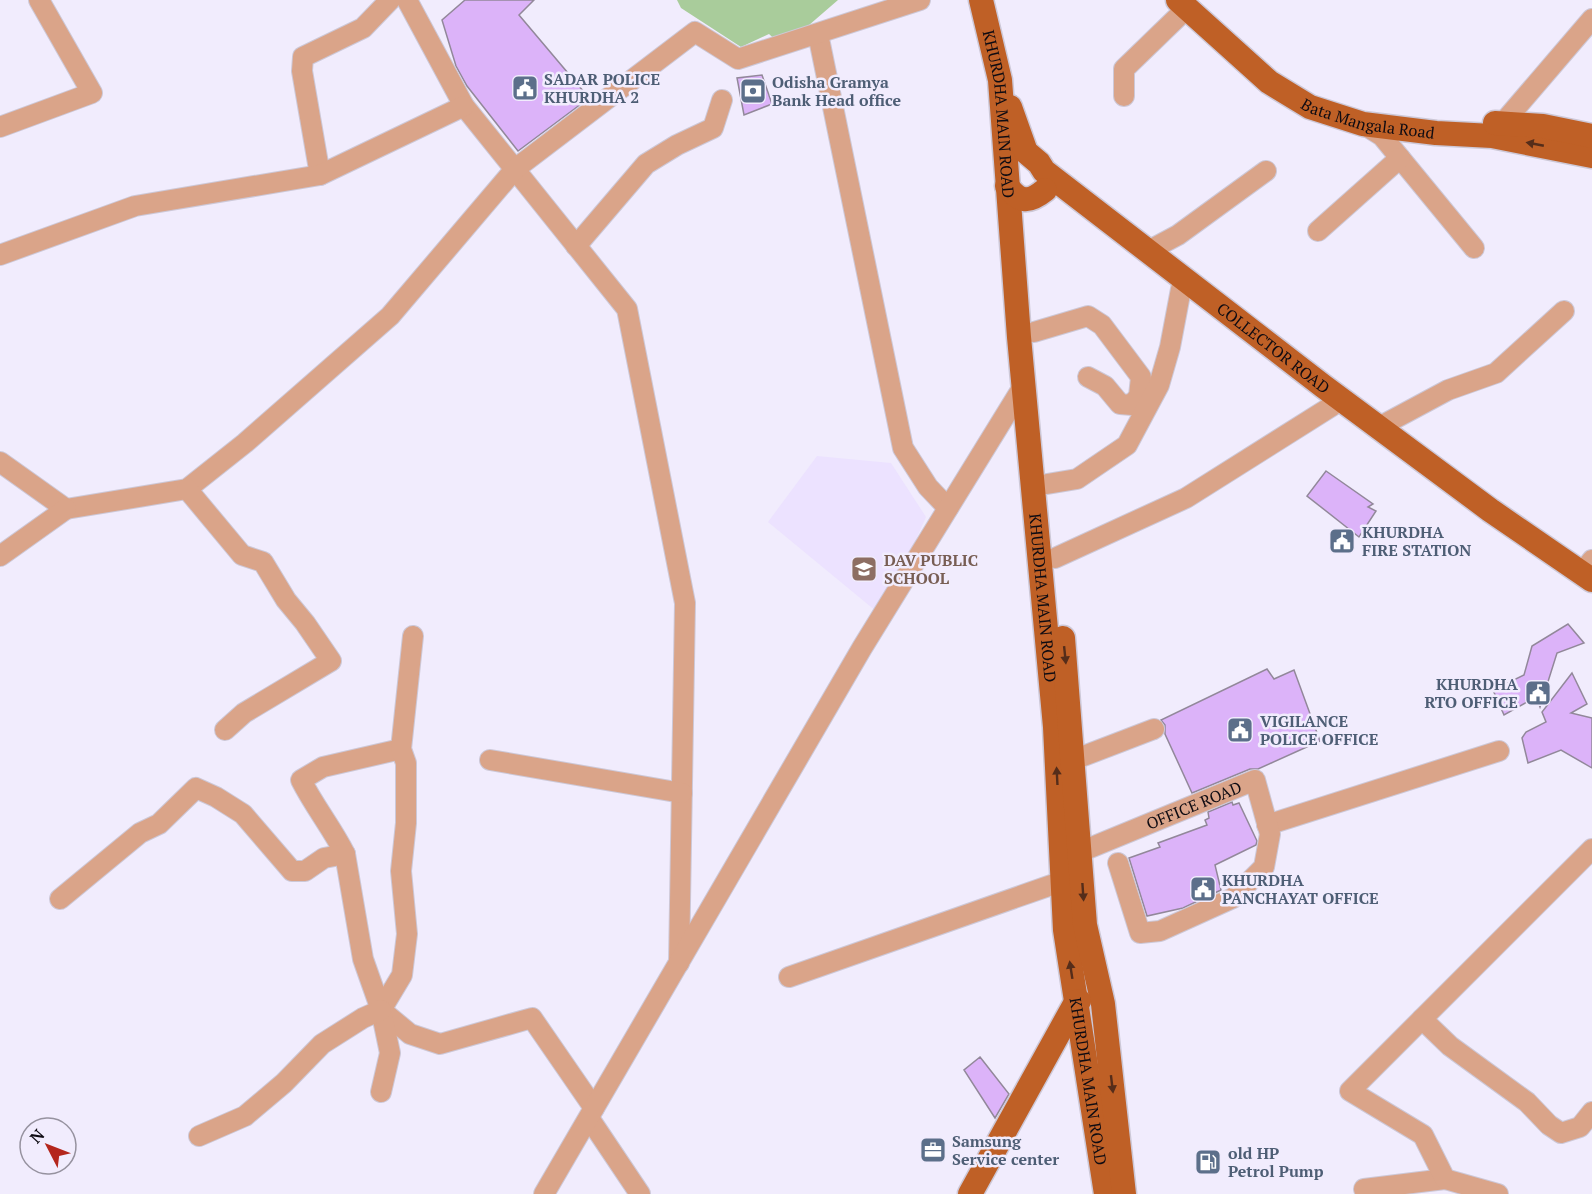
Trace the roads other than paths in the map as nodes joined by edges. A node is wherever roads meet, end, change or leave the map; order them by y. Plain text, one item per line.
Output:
1 (39, 0) edge
2 (390, 0) edge
3 (407, 0) edge
4 (920, 0) edge
5 (981, 0) edge
6 (1186, 3) edge
7 (1592, 19) edge
8 (818, 34) junction
9 (1000, 80) junction
10 (1124, 96) dead end
11 (722, 100) dead end
12 (464, 106) junction
13 (1363, 124) junction
14 (0, 127) edge
15 (1497, 130) junction
16 (1592, 136) edge
17 (1592, 156) edge
18 (1400, 158) junction
19 (515, 169) junction
20 (1266, 171) dead end
21 (320, 174) junction
22 (1025, 182) junction
23 (1317, 231) dead end
24 (576, 246) junction
25 (1473, 248) dead end
26 (1148, 251) junction
27 (0, 255) edge
28 (1181, 290) junction
29 (1564, 311) dead end
30 (1034, 332) junction
31 (1088, 377) dead end
32 (1024, 385) junction
33 (1332, 406) junction
34 (1378, 427) junction
35 (1415, 461) junction
36 (0, 462) edge
37 (1047, 484) junction
38 (187, 489) junction
39 (948, 508) junction
40 (66, 509) junction
41 (0, 556) edge
42 (1055, 558) junction
43 (1589, 571) edge
44 (1592, 597) edge
45 (413, 636) dead end
46 (1154, 729) dead end
47 (225, 730) dead end
48 (402, 749) junction
49 (1499, 752) dead end
50 (490, 760) dead end
51 (1074, 760) junction
52 (682, 793) junction
53 (1268, 825) junction
54 (1592, 849) edge
55 (1080, 852) junction
56 (345, 854) junction
57 (1118, 863) dead end
58 (1063, 881) junction
59 (60, 899) dead end
60 (679, 963) junction
61 (789, 977) dead end
62 (1101, 995) junction
63 (1076, 1002) junction
64 (381, 1010) junction
65 (1422, 1019) junction
66 (381, 1092) dead end
67 (1592, 1112) edge
68 (591, 1113) junction
69 (199, 1136) dead end
70 (1445, 1179) junction
71 (1364, 1189) dead end
72 (544, 1194) edge
73 (640, 1194) edge
74 (970, 1194) edge
75 (1106, 1194) edge
76 (1124, 1194) edge
77 (1498, 1194) edge

1 - 14 street
2 - 21 street
3 - 12 street
4 - 8 street
5 - 9 main road, KHURDHA MAIN ROAD
6 - 10 street
6 - 13 main road, Bata Mangala Road
6 - 15 main road, Bata Mangala Road
7 - 15 street
8 - 19 street
8 - 39 street
9 - 22 main road, KHURDHA MAIN ROAD
9 - 22 main road, COLLECTOR ROAD
11 - 24 street
12 - 19 street
12 - 21 street
13 - 15 main road, Bata Mangala Road
13 - 18 street
15 - 16 main road, Bata Mangala Road
17 -> 15 main road, Bata Mangala Road
18 - 23 street
18 - 25 street
19 - 24 street
19 - 38 street
20 - 26 street
21 - 27 street
22 - 26 main road, COLLECTOR ROAD
22 - 28 main road, COLLECTOR ROAD
22 - 30 main road, KHURDHA MAIN ROAD
22 - 32 main road, KHURDHA MAIN ROAD
24 - 52 street
26 - 34 main road, COLLECTOR ROAD
28 - 33 main road, COLLECTOR ROAD
28 - 37 street
29 - 34 street
30 - 31 street
30 - 37 main road, KHURDHA MAIN ROAD
32 - 39 street
58 -> 32 main road, KHURDHA MAIN ROAD
33 - 35 main road, COLLECTOR ROAD
33 - 42 street
34 - 35 main road, COLLECTOR ROAD
35 - 43 main road, COLLECTOR ROAD
35 - 44 main road, COLLECTOR ROAD
36 - 40 street
37 - 42 main road, KHURDHA MAIN ROAD
38 - 40 street
38 - 47 street
39 - 60 street
40 - 41 street
42 -> 51 main road, KHURDHA MAIN ROAD
45 - 48 street
46 - 51 street
48 - 56 street
48 - 64 street
49 - 53 street
50 - 52 street
51 - 55 main road, KHURDHA MAIN ROAD
52 - 60 street
53 - 55 street, OFFICE ROAD
53 - 57 street, OFFICE ROAD
54 - 65 street
55 -> 62 main road, KHURDHA MAIN ROAD
56 - 59 street
56 - 64 street
58 - 61 street
63 -> 58 main road, KHURDHA MAIN ROAD
60 - 68 street
62 - 63 main road
62 -> 76 main road, KHURDHA MAIN ROAD
63 - 74 main road
63 - 75 main road, KHURDHA MAIN ROAD
64 - 66 street
64 - 68 street
64 - 69 street
65 - 67 street
65 - 70 street
68 - 72 street
68 - 73 street
70 - 71 street
70 - 77 street

